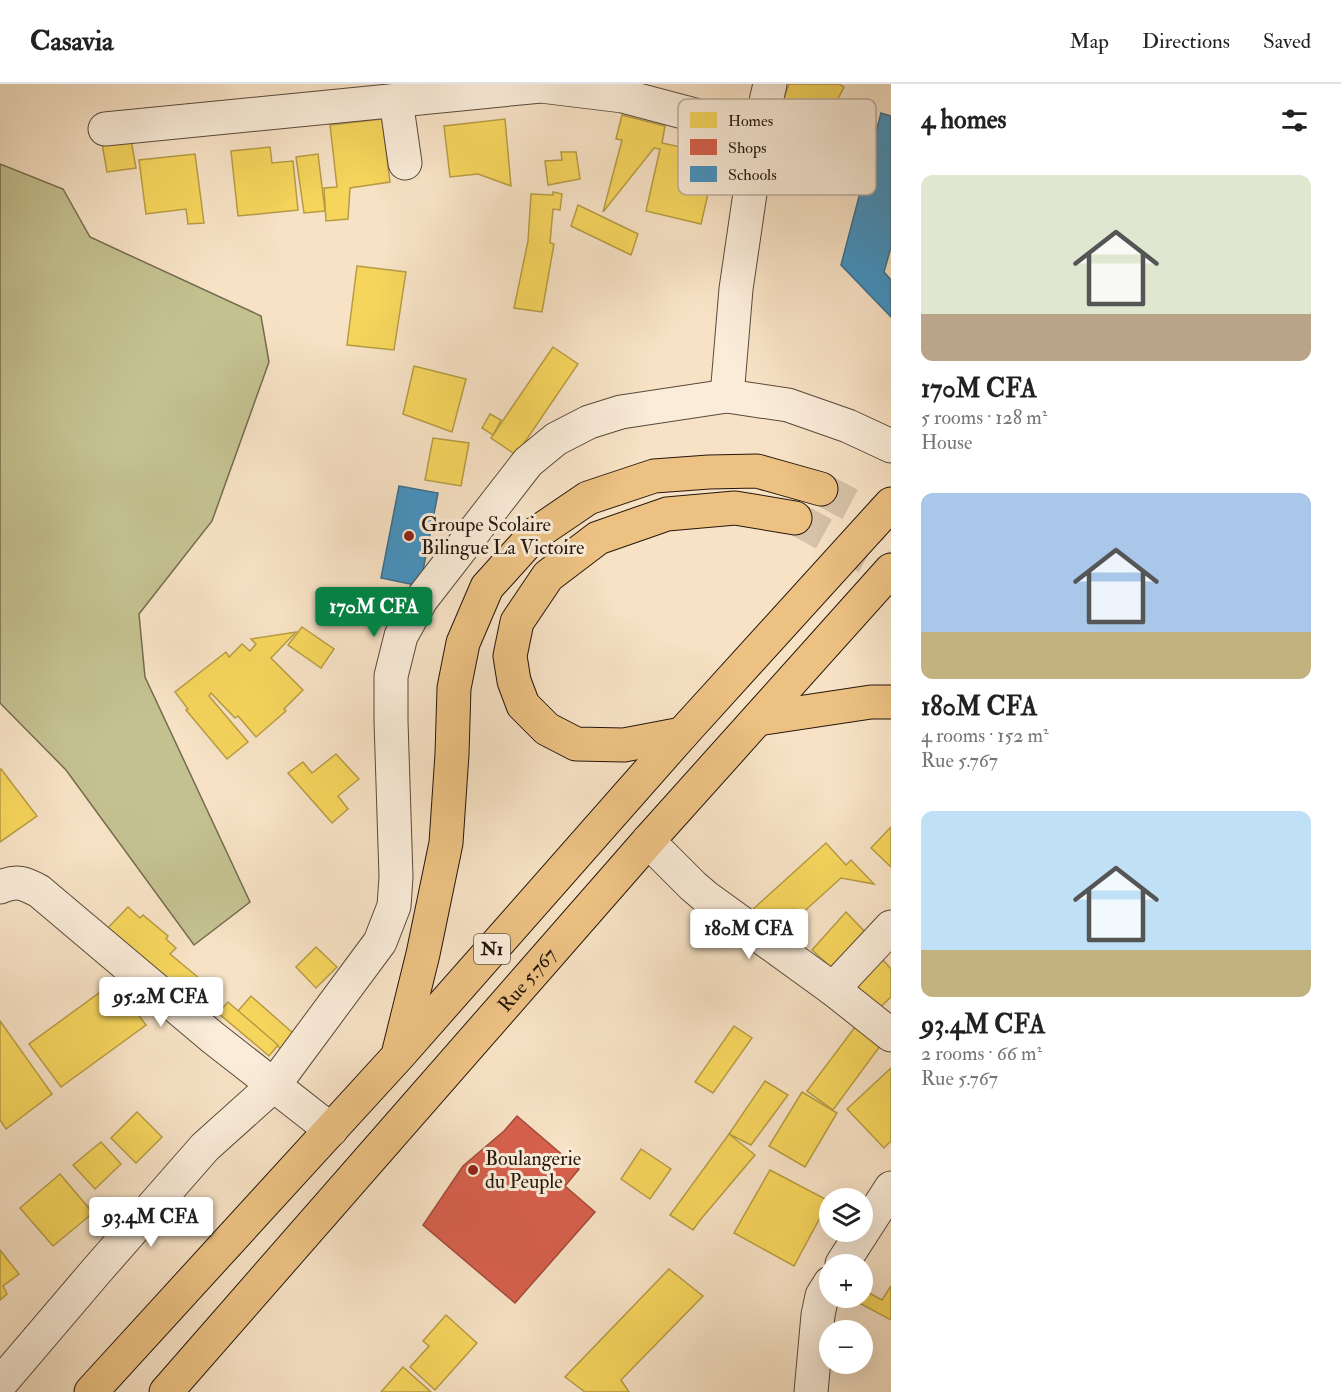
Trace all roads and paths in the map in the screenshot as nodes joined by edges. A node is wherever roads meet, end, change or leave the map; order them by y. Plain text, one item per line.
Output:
1 (770, 84) edge
2 (767, 99) edge
3 (396, 100) junction
4 (678, 111) edge
5 (105, 129) dead end
6 (405, 164) dead end
7 (750, 195) edge
8 (727, 396) junction
9 (891, 446) edge
10 (821, 489) tunnel mouth
11 (891, 504) edge
12 (795, 518) tunnel mouth
13 (891, 570) edge
14 (891, 702) edge
15 (758, 719) junction
16 (682, 734) junction
17 (648, 841) junction
18 (0, 886) edge
19 (891, 927) edge
20 (833, 989) junction
21 (891, 1035) edge
22 (399, 1055) junction
23 (274, 1085) junction
24 (331, 1130) junction
25 (891, 1188) edge
26 (848, 1254) edge
27 (819, 1308) edge
28 (0, 1384) edge
29 (91, 1392) edge
30 (166, 1392) edge
31 (812, 1392) edge

1 - 2 street
3 - 4 street
3 - 5 street
3 - 6 street
7 - 8 street
8 - 9 street
8 - 23 street
10 - 22 highway
11 - 16 highway, N1
12 - 16 highway
13 - 15 highway, Rue 5.767 / N1
14 - 15 highway
15 - 17 highway, Rue 5.767 / N1
16 - 22 highway, N1
17 - 20 street
17 - 30 highway, Rue 5.767 / N1
18 - 23 street
19 - 20 street
20 - 21 street
22 - 24 highway, N1
23 - 24 street
23 - 28 street
24 - 29 highway, N1
25 - 26 street
27 - 31 street

